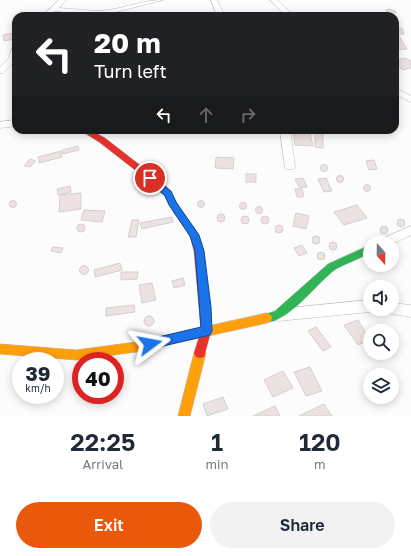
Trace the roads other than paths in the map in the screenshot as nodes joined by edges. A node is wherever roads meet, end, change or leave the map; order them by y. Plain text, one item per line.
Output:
1 (63, 0) edge
2 (160, 0) edge
3 (214, 0) edge
4 (273, 0) edge
5 (52, 9) junction
6 (49, 12) edge
7 (219, 12) edge
8 (286, 12) edge
9 (12, 60) edge
10 (0, 71) edge
11 (399, 93) edge
12 (411, 99) edge
13 (12, 124) edge
14 (0, 125) edge
15 (91, 134) edge
16 (286, 134) edge
17 (290, 167) dead end
18 (411, 230) edge
19 (398, 236) edge
20 (363, 252) edge
21 (363, 307) edge
22 (399, 309) edge
23 (411, 311) edge
24 (278, 315) junction
25 (206, 331) junction
26 (0, 349) edge
27 (184, 416) edge

1 - 5 street
2 - 5 street
3 - 7 street
4 - 8 street
5 - 6 street
9 - 10 street
11 - 12 street
13 - 14 street
15 - 25 street
16 - 17 street
18 - 19 street
20 - 24 street
21 - 24 street
22 - 23 street
24 - 25 street
25 - 26 street
25 - 27 street

